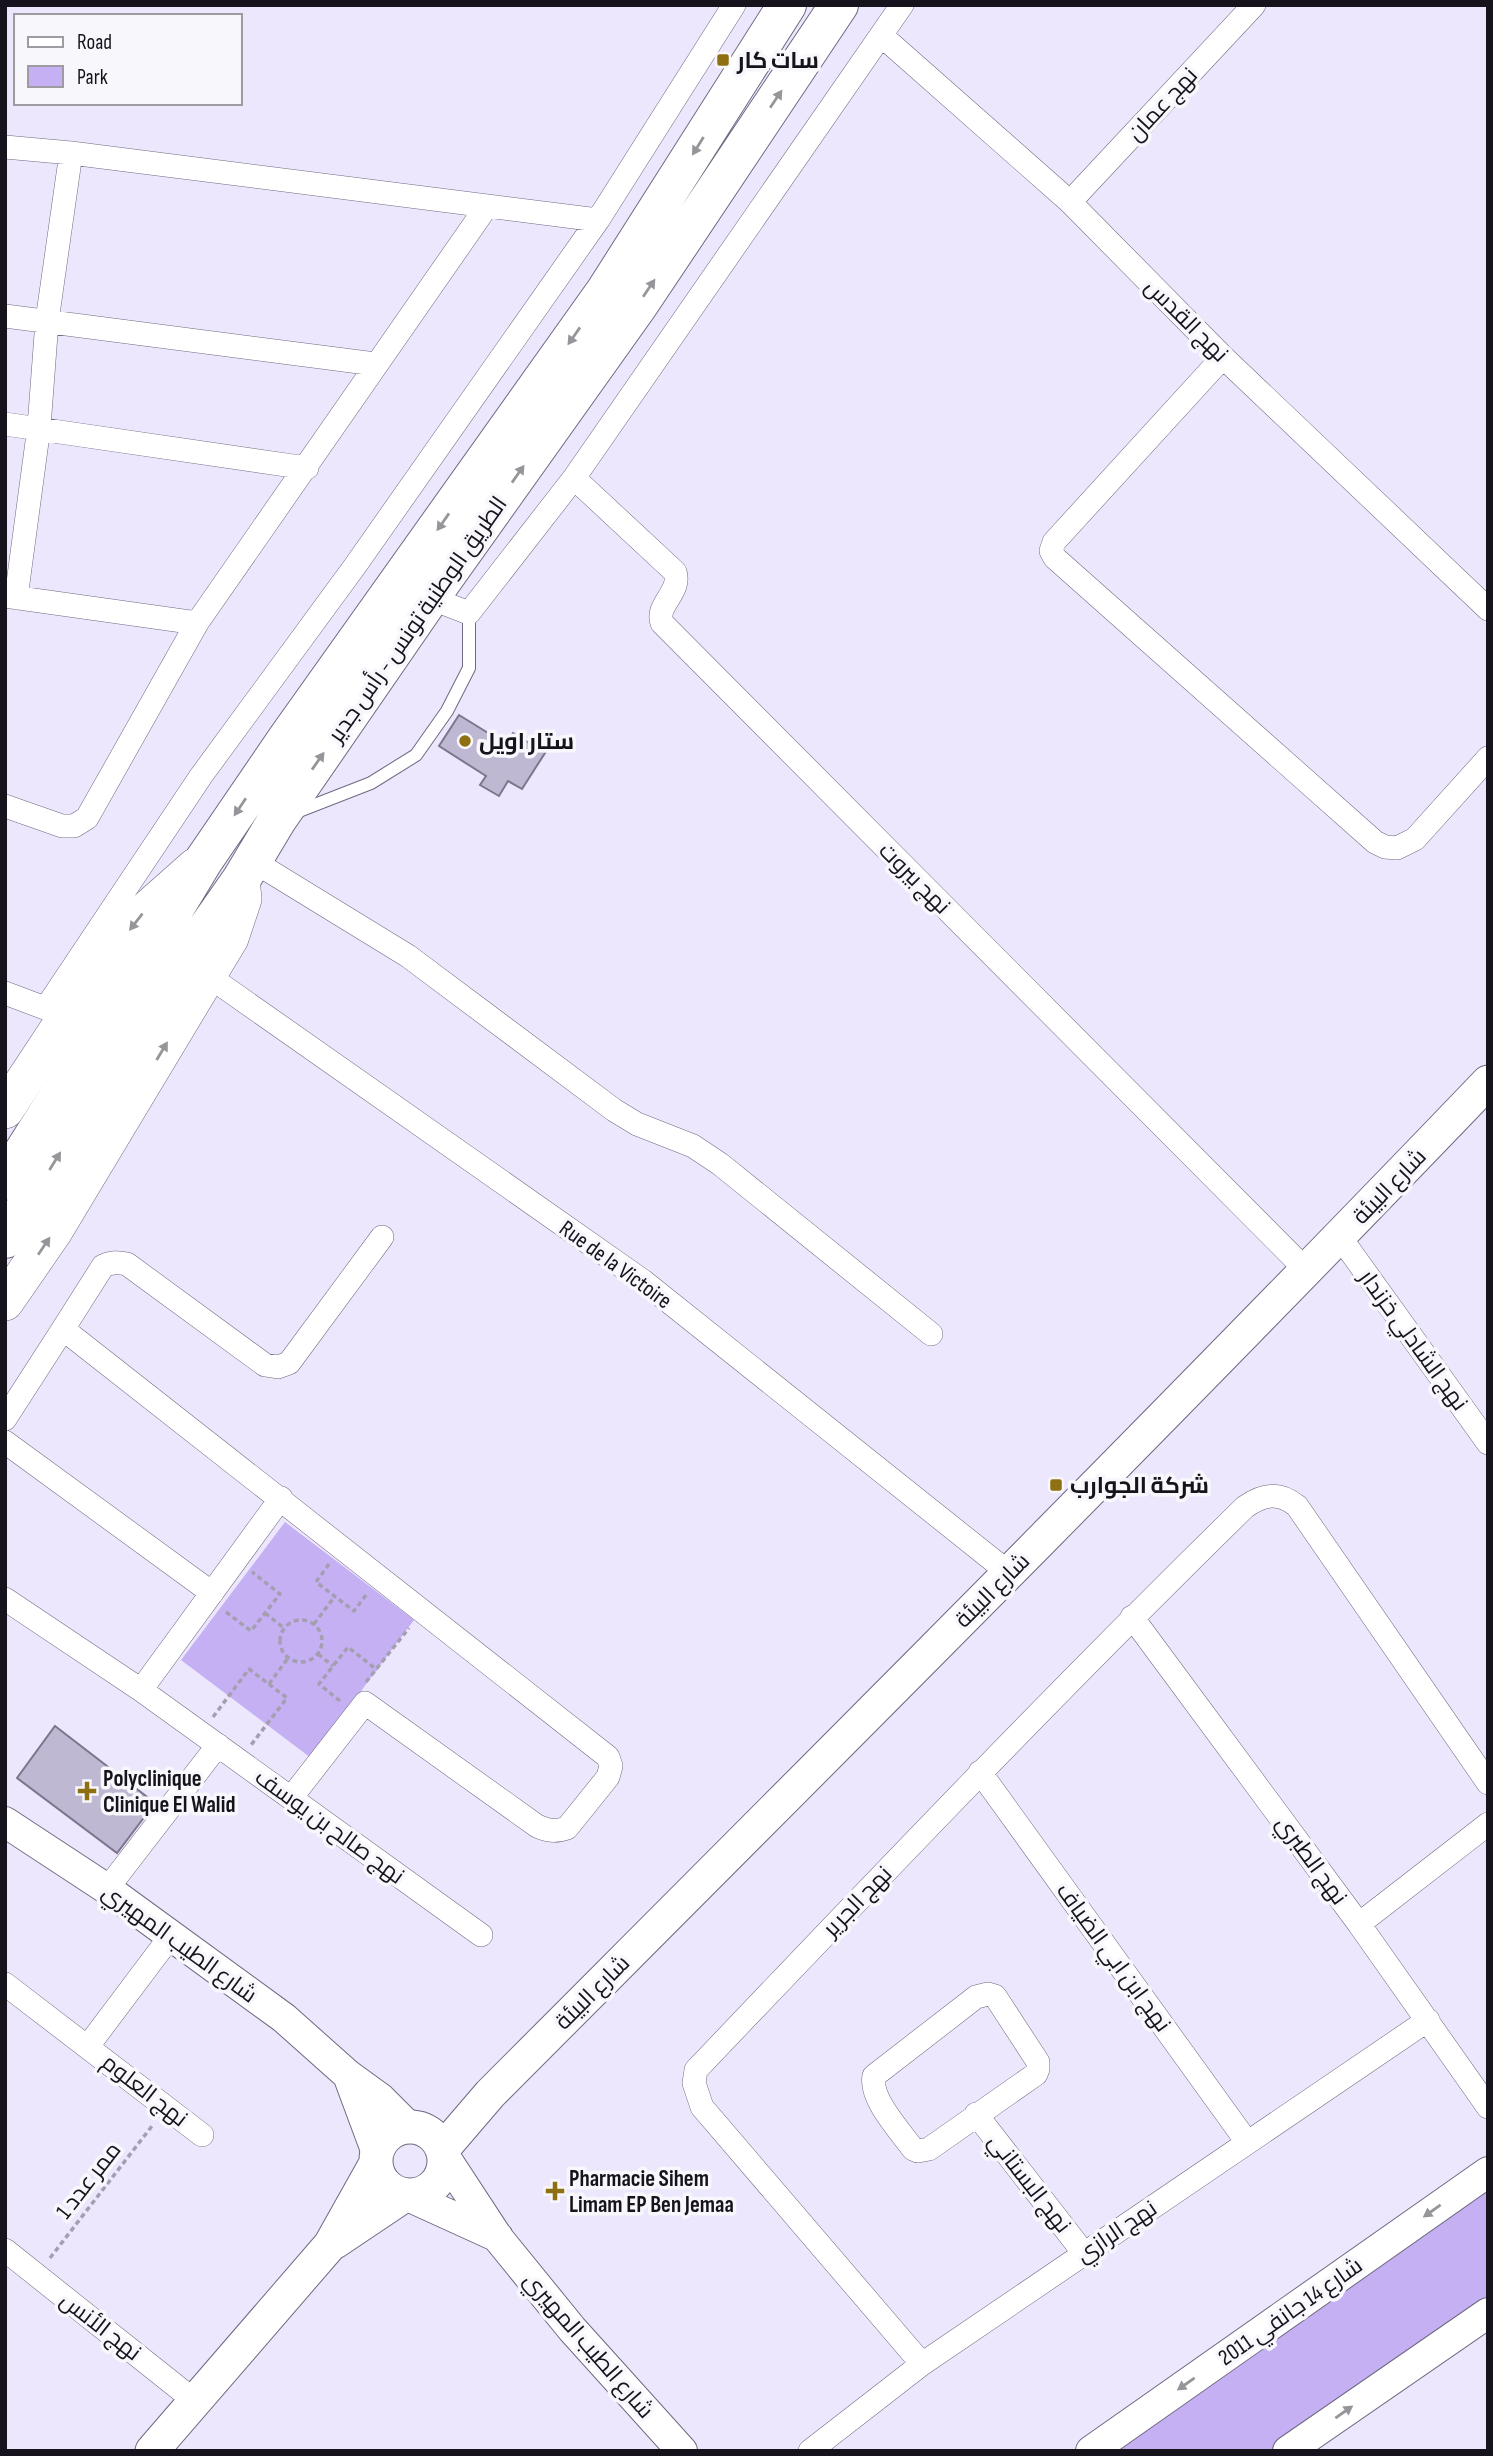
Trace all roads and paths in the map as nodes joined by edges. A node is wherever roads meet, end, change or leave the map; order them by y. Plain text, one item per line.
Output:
1 (734, 5) edge
2 (787, 5) edge
3 (839, 5) edge
4 (902, 5) edge
5 (1254, 5) edge
6 (882, 36) junction
7 (5, 147) edge
8 (71, 153) junction
9 (1070, 202) junction
10 (488, 206) junction
11 (598, 220) junction
12 (5, 316) edge
13 (47, 321) junction
14 (1223, 357) junction
15 (375, 364) junction
16 (5, 424) edge
17 (38, 427) junction
18 (307, 468) junction
19 (574, 478) junction
20 (11, 597) edge
21 (430, 598) junction
22 (1488, 610) edge
23 (469, 613) junction
24 (197, 623) junction
25 (1488, 758) edge
26 (5, 806) edge
27 (277, 820) junction
28 (204, 860) junction
29 (247, 871) junction
30 (207, 975) junction
31 (5, 993) edge
32 (57, 1012) junction
33 (1488, 1082) edge
34 (76, 1097) junction
35 (5, 1110) edge
36 (5, 1181) edge
37 (382, 1237) dead end
38 (1340, 1237) junction
39 (5, 1239) edge
40 (1306, 1270) junction
41 (5, 1302) edge
42 (63, 1329) junction
43 (931, 1334) dead end
44 (5, 1419) edge
45 (5, 1442) edge
46 (1488, 1443) edge
47 (281, 1498) junction
48 (340, 1549) junction
49 (236, 1560) junction
50 (1009, 1573) junction
51 (378, 1578) junction
52 (210, 1595) junction
53 (335, 1596) junction
54 (5, 1599) edge
55 (265, 1613) junction
56 (422, 1613) junction
57 (1132, 1617) junction
58 (314, 1624) junction
59 (284, 1628) junction
60 (318, 1654) junction
61 (288, 1658) junction
62 (333, 1666) junction
63 (377, 1670) junction
64 (269, 1684) junction
65 (141, 1690) junction
66 (360, 1708) junction
67 (209, 1739) junction
68 (239, 1761) junction
69 (981, 1772) junction
70 (1488, 1783) edge
71 (291, 1798) junction
72 (5, 1822) edge
73 (1488, 1824) edge
74 (107, 1889) junction
75 (1359, 1924) junction
76 (481, 1935) dead end
77 (170, 1937) junction
78 (5, 1984) edge
79 (1428, 2020) junction
80 (88, 2046) junction
81 (348, 2074) junction
82 (490, 2094) junction
83 (167, 2107) junction
84 (1488, 2107) edge
85 (976, 2113) junction
86 (413, 2128) junction
87 (202, 2135) dead end
88 (1247, 2142) junction
89 (442, 2152) junction
90 (376, 2158) junction
91 (1488, 2172) edge
92 (407, 2195) junction
93 (498, 2238) junction
94 (330, 2245) junction
95 (5, 2250) edge
96 (1083, 2252) junction
97 (36, 2275) junction
98 (1488, 2313) edge
99 (922, 2364) junction
100 (196, 2402) junction
101 (152, 2451) edge
102 (682, 2451) edge
103 (810, 2451) edge
104 (1091, 2451) edge
105 (1288, 2451) edge

1 - 11 street
2 -> 28 highway, الطريق الوطنية تونس - رأس جدير
21 -> 3 highway, الطريق الوطنية تونس - رأس جدير
4 - 6 street
5 - 9 street, نهج عمان
6 - 9 street, نهج القدس
6 - 19 street
7 - 8 street
8 - 10 street
8 - 13 street
9 - 14 street, نهج القدس
10 - 11 street
10 - 15 street
11 - 32 street
12 - 13 street
13 - 15 street
13 - 17 street
14 - 22 street, نهج القدس
14 - 25 street
15 - 18 street
16 - 17 street
17 - 18 street
17 - 20 street
18 - 24 street
19 - 23 street
19 - 40 street, نهج بيروت
20 - 24 street
21 - 23 street
27 -> 21 highway, الطريق الوطنية تونس - رأس جدير
23 - 27 lane
24 - 26 street
27 - 29 highway, الطريق الوطنية تونس - رأس جدير
28 -> 32 main road
28 - 34 highway, الطريق الوطنية تونس - رأس جدير
29 - 30 main road
29 - 34 highway, الطريق الوطنية تونس - رأس جدير
29 - 43 street
41 -> 30 main road
30 - 50 street, Rue de la Victoire
31 - 32 street
32 - 35 main road
33 - 38 main road, شارع البيئة
34 - 36 highway, الطريق الوطنية تونس - رأس جدير
39 -> 34 highway, الطريق الوطنية تونس - رأس جدير
37 - 42 street
38 - 40 main road, شارع البيئة
38 - 46 street, نهج الشادلي خزندار
40 - 50 main road, شارع البيئة
42 - 44 street
42 - 47 street
45 - 52 street
47 - 48 street
47 - 49 street
48 - 51 street
48 - 53 path
49 - 52 street
49 - 55 path
50 - 82 main road, شارع البيئة
51 - 53 path
51 - 56 street
52 - 55 path
52 - 65 street
53 - 58 path
54 - 65 street, نهج صالح بن يوسف
55 - 59 path
56 - 63 path
56 - 66 street
57 - 69 street, نهج الجرير
57 - 70 street, نهج الجرير
57 - 75 street, نهج الطبري
58 - 59 path
58 - 60 path
59 - 61 path
60 - 61 path
60 - 62 path
61 - 64 path
62 - 63 path
62 - 66 path
63 - 66 path
64 - 67 path
64 - 68 path
65 - 67 street, نهج صالح بن يوسف
66 - 71 street
67 - 68 street, نهج صالح بن يوسف
67 - 74 street
68 - 71 street, نهج صالح بن يوسف
69 - 88 street, نهج ابن ابي الضياف
69 - 99 street, نهج الجرير
71 - 76 street, نهج صالح بن يوسف
72 - 74 street, شارع الطيب المهيري
73 - 75 street
74 - 77 street, شارع الطيب المهيري
75 - 79 street, نهج الطبري
77 - 80 street, نهج العلوم
77 - 81 street, شارع الطيب المهيري
78 - 80 street, نهج العلوم
79 - 84 street, نهج الطبري
79 - 88 street, نهج الرازي
80 - 83 street, نهج العلوم
81 - 86 street, شارع الطيب المهيري
81 - 90 street, شارع الطيب المهيري
82 - 86 main road, شارع البيئة
82 - 89 main road, شارع البيئة
83 - 87 street, نهج العلوم
83 - 97 path, ممر عدد 1
85 - 85 street, نهج البستاني
85 - 96 street, نهج البستاني
86 - 89 main road
86 - 90 main road, شارع البيئة
88 - 96 street, نهج الرازي
89 - 92 main road, شارع البيئة
89 - 93 street, شارع الطيب المهيري
90 - 92 main road
90 - 94 main road, شارع البيئة
91 -> 104 street, شارع 14 جانفي 2011
92 - 93 street, شارع الطيب المهيري
92 - 94 main road, شارع البيئة
93 - 102 street, شارع الطيب المهيري
94 - 100 main road, شارع البيئة
95 - 97 street, نهج الأنس
96 - 99 street, نهج الرازي
97 - 100 street, نهج الأنس
105 -> 98 street
99 - 103 street, نهج الرازي
100 - 101 main road, شارع البيئة

